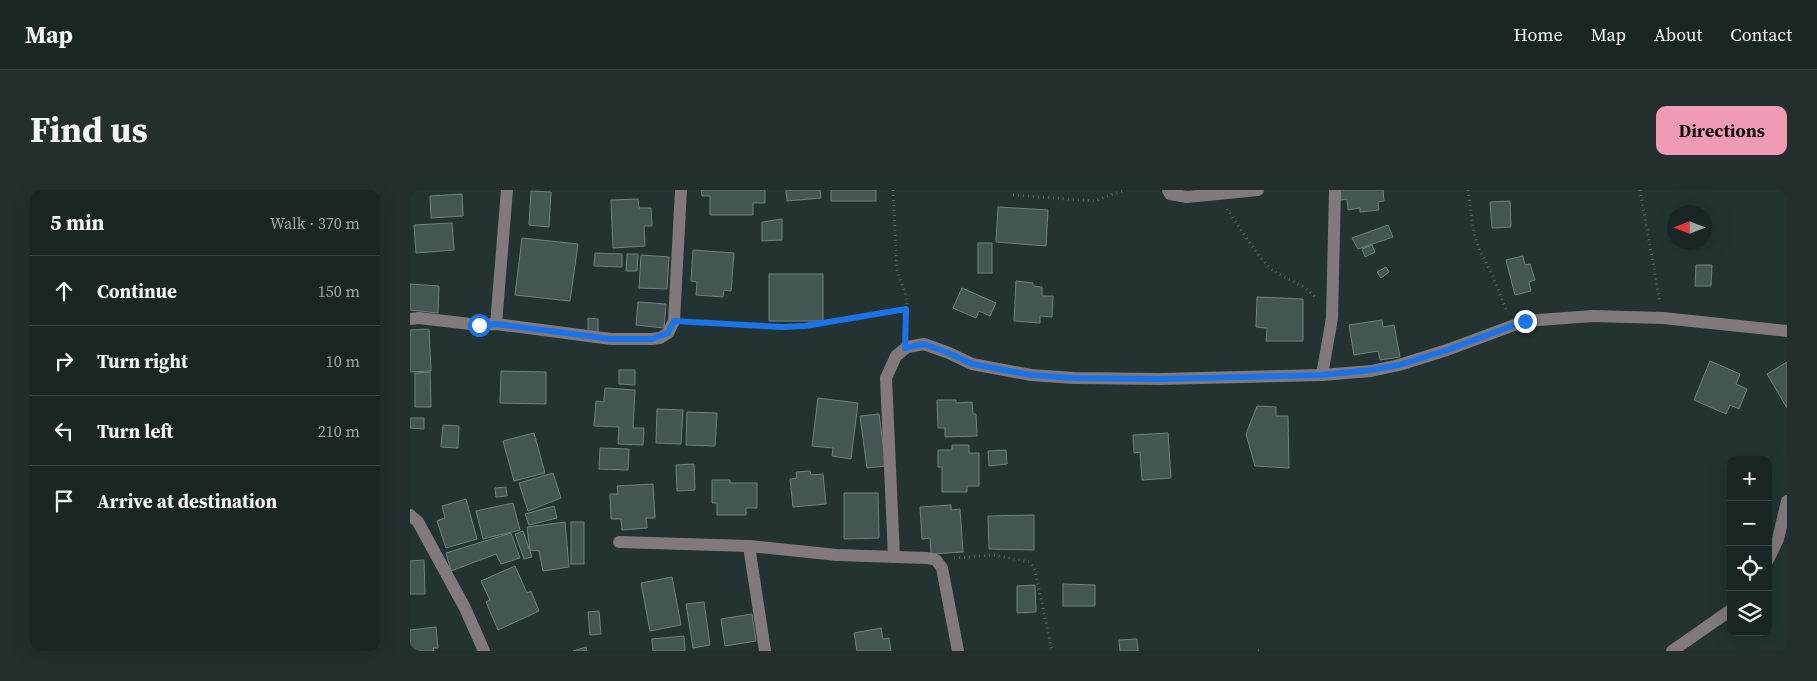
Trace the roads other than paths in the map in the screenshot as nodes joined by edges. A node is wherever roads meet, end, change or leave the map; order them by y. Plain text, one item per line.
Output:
1 (507, 190) edge
2 (681, 190) edge
3 (1168, 190) edge
4 (1258, 190) edge
5 (1335, 190) edge
6 (410, 319) edge
7 (496, 324) junction
8 (1787, 331) edge
9 (1322, 375) junction
10 (1787, 501) edge
11 (410, 515) edge
12 (619, 542) dead end
13 (749, 546) junction
14 (1772, 552) edge
15 (894, 556) junction
16 (1727, 613) edge
17 (484, 651) edge
18 (765, 651) edge
19 (958, 651) edge
20 (1672, 651) edge

1 - 7 street
2 - 7 street
3 - 4 street
5 - 9 street
6 - 7 street
8 - 9 street
9 - 15 street
10 - 14 street
11 - 17 street
12 - 13 street
13 - 15 street
13 - 18 street
15 - 19 street
16 - 20 street

